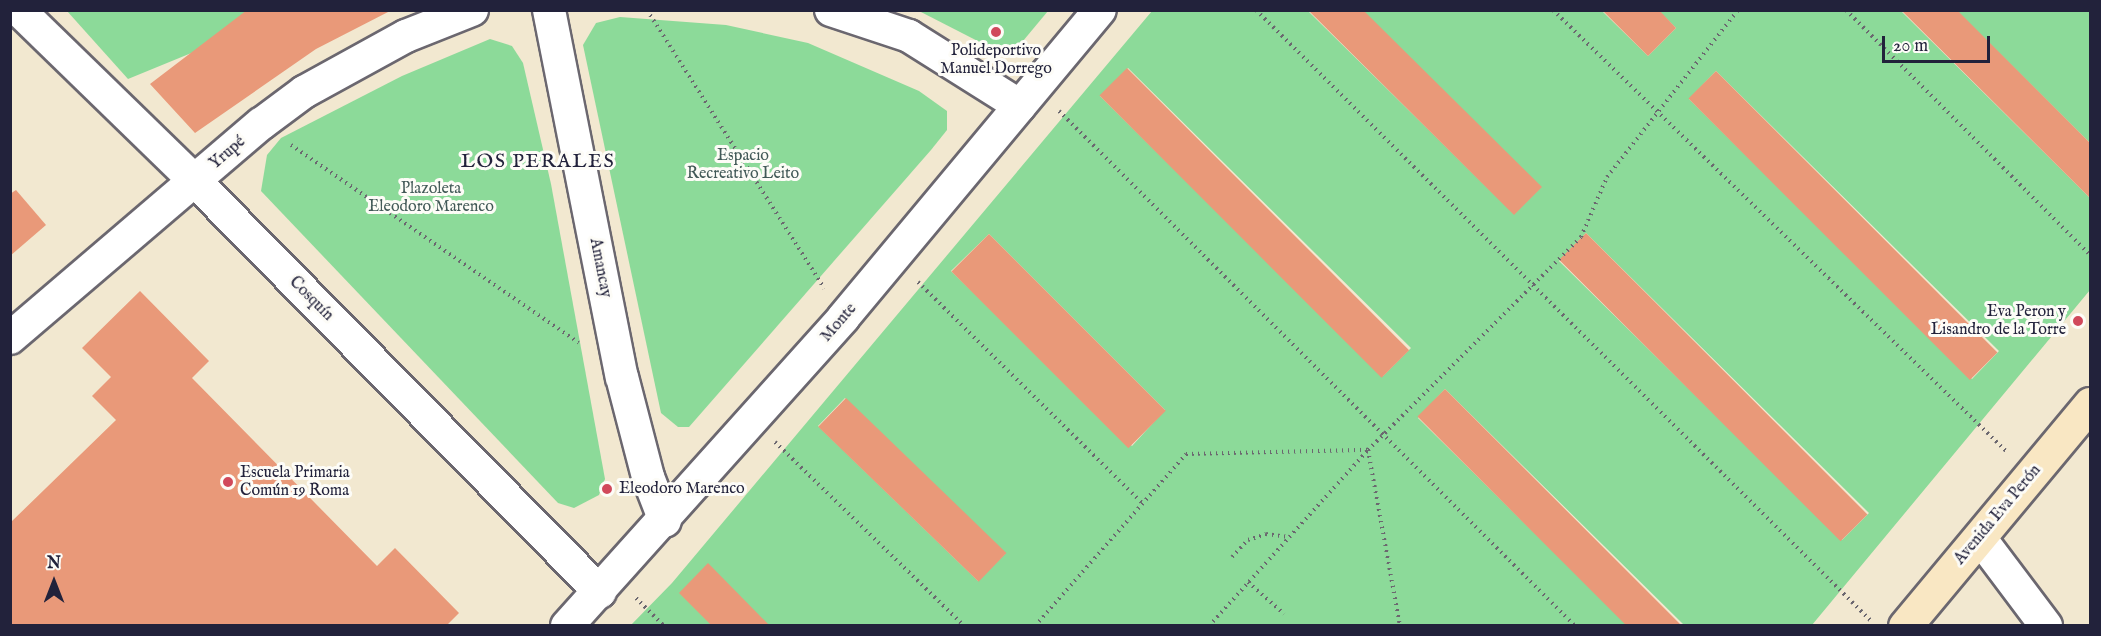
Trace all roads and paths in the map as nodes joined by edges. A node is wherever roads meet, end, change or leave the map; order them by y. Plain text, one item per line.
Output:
1 (19, 10) edge
2 (472, 10) edge
3 (549, 10) edge
4 (646, 10) edge
5 (831, 10) edge
6 (1100, 10) edge
7 (1256, 10) edge
8 (1553, 10) edge
9 (1738, 10) edge
10 (1846, 10) edge
11 (1028, 97) junction
12 (1656, 114) junction
13 (261, 124) junction
14 (195, 181) junction
15 (2091, 255) edge
16 (894, 258) junction
17 (1531, 286) junction
18 (843, 318) junction
19 (10, 338) edge
20 (622, 377) junction
21 (2091, 404) edge
22 (753, 420) junction
23 (1384, 433) junction
24 (1368, 450) junction
25 (2031, 475) junction
26 (1142, 503) junction
27 (665, 521) junction
28 (1288, 537) junction
29 (1980, 538) junction
30 (1232, 557) dead end
31 (1248, 582) junction
32 (600, 592) junction
33 (1284, 614) dead end
34 (567, 626) edge
35 (964, 626) edge
36 (1035, 626) edge
37 (1209, 626) edge
38 (1400, 626) edge
39 (1575, 626) edge
40 (1875, 626) edge
41 (1905, 626) edge
42 (2046, 626) edge

1 - 14 street, Cosquín
2 - 13 street, Yrupé
3 - 20 street, Amancay
4 - 18 path
5 - 11 street
6 - 11 street, Monte
7 - 17 path
8 - 12 path
9 - 12 path
10 - 15 path
11 - 16 street, Monte
11 - 23 path
12 - 17 path
12 - 25 path
13 - 14 street, Yrupé
13 - 20 path
14 - 19 street, Yrupé
14 - 32 street, Cosquín
16 - 18 street, Monte
16 - 26 path
17 - 23 path
17 - 40 path
18 - 22 street, Monte
20 - 27 street, Amancay
21 - 25 main road, Avenida Eva Perón
22 - 27 street, Monte
22 - 35 path
23 - 24 path
23 - 39 path
24 - 26 path
24 - 28 path
24 - 38 path
25 - 29 main road, Avenida Eva Perón
26 - 36 path
27 - 32 street, Monte
28 - 30 path
28 - 31 path
29 - 41 main road, Avenida Eva Perón
29 - 42 street
31 - 33 path
31 - 37 path
32 - 34 street, Monte

